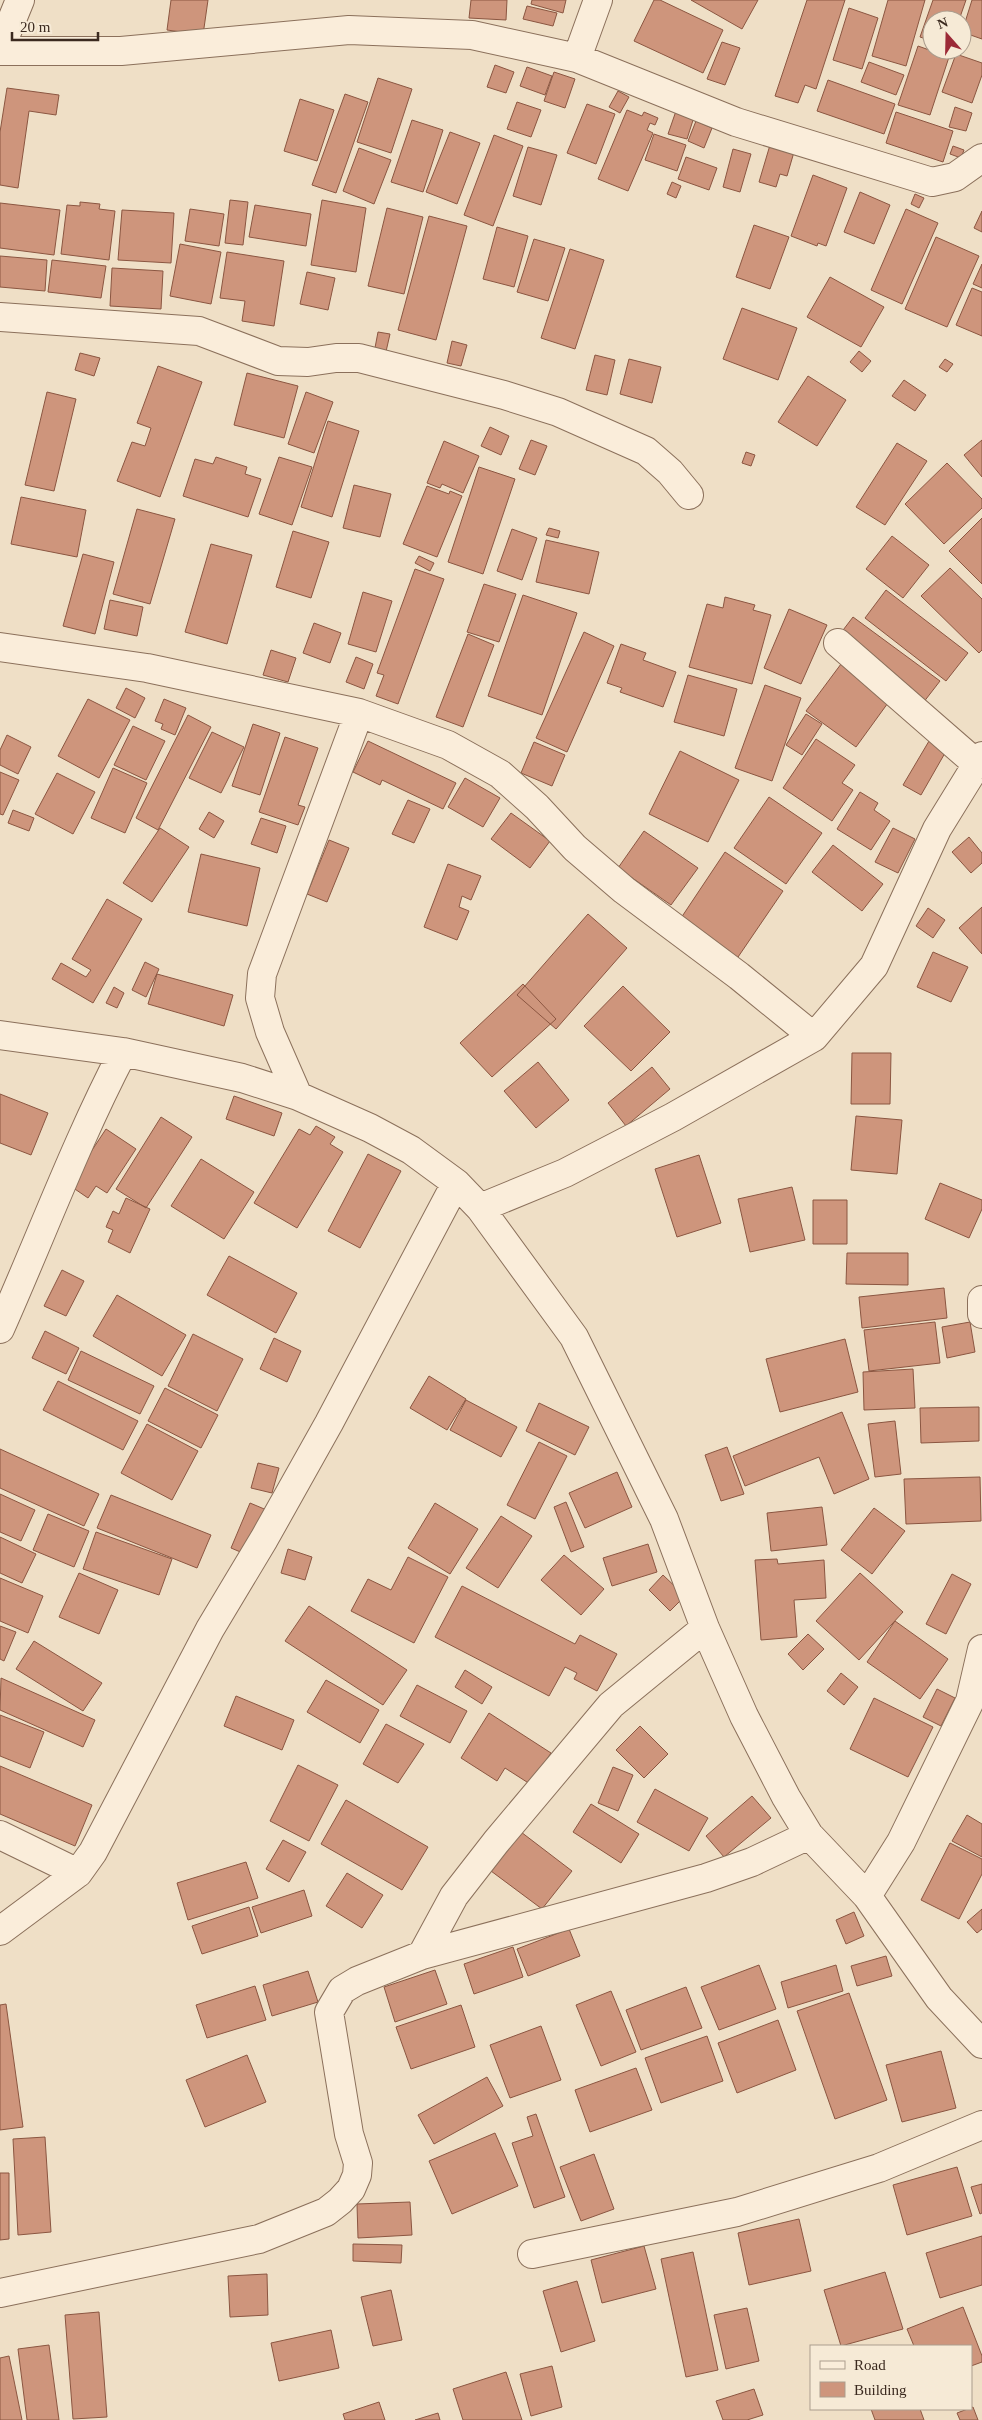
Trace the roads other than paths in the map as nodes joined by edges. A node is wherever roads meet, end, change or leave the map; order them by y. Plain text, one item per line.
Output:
1 (20, 0) edge
2 (598, 0) edge
3 (0, 50) edge
4 (577, 58) junction
5 (982, 158) edge
6 (0, 317) edge
7 (689, 495) dead end
8 (838, 643) dead end
9 (0, 647) edge
10 (359, 713) junction
11 (980, 761) edge
12 (0, 1035) edge
13 (814, 1037) junction
14 (123, 1052) junction
15 (298, 1096) junction
16 (456, 1183) junction
17 (480, 1208) junction
18 (982, 1300) edge
19 (982, 1314) edge
20 (0, 1330) edge
21 (705, 1628) junction
22 (982, 1649) edge
23 (0, 1835) edge
24 (809, 1835) junction
25 (78, 1873) junction
26 (867, 1896) junction
27 (0, 1931) edge
28 (422, 1955) junction
29 (982, 2044) edge
30 (982, 2125) edge
31 (532, 2254) dead end
32 (0, 2293) edge

1 - 3 street
2 - 4 street
3 - 4 street
4 - 5 street
6 - 7 street
8 - 11 street
9 - 10 street
10 - 13 street
10 - 15 street
11 - 13 street
12 - 14 street
13 - 17 street
14 - 15 street
14 - 20 street
15 - 16 street
16 - 17 street
16 - 25 street
17 - 21 street
18 - 19 street
21 - 24 street
21 - 28 street
22 - 26 street
23 - 25 street
24 - 26 street
24 - 28 street
25 - 27 street
26 - 29 street
28 - 32 street
30 - 31 street

